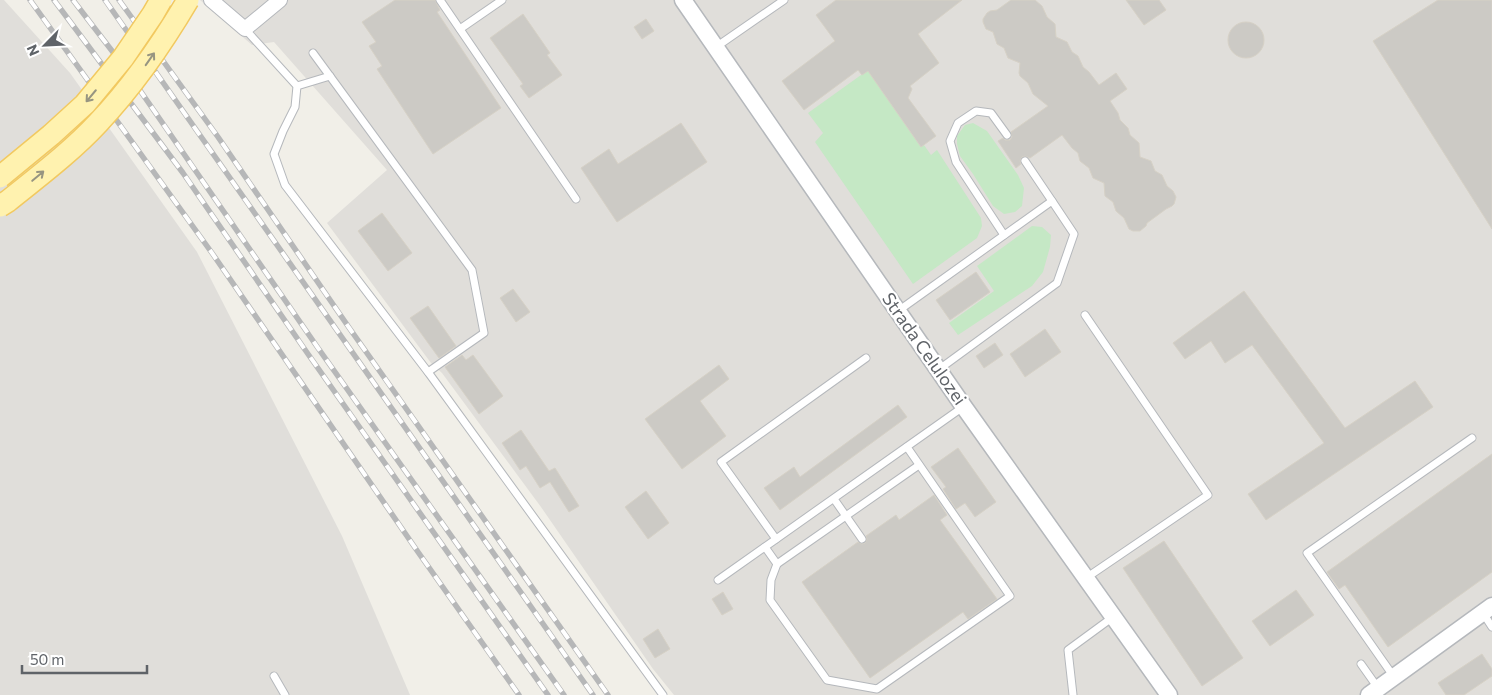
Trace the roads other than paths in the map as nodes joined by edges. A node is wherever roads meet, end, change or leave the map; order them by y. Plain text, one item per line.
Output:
1 (160, 0) edge
2 (188, 0) edge
3 (210, 0) edge
4 (280, 0) edge
5 (440, 0) edge
6 (502, 0) edge
7 (683, 0) edge
8 (784, 0) edge
9 (245, 29) junction
10 (460, 30) junction
11 (716, 47) junction
12 (313, 53) dead end
13 (330, 76) junction
14 (297, 86) junction
15 (1007, 135) dead end
16 (1025, 161) dead end
17 (0, 176) edge
18 (576, 199) dead end
19 (1052, 201) junction
20 (0, 206) edge
21 (1004, 235) junction
22 (898, 311) junction
23 (1085, 315) dead end
24 (866, 358) dead end
25 (938, 370) junction
26 (428, 372) junction
27 (964, 407) junction
28 (1472, 438) dead end
29 (907, 447) junction
30 (919, 465) junction
31 (834, 498) junction
32 (846, 516) junction
33 (776, 539) junction
34 (862, 539) dead end
35 (765, 547) junction
36 (777, 564) junction
37 (1086, 578) junction
38 (718, 580) dead end
39 (1488, 610) edge
40 (1113, 617) junction
41 (1492, 627) edge
42 (1361, 664) dead end
43 (274, 676) dead end
44 (1394, 677) junction
45 (1373, 692) edge
46 (285, 695) edge
47 (663, 695) edge
48 (1073, 695) edge
49 (1169, 695) edge

1 -> 17 main road, bridge
20 -> 2 main road, bridge
3 - 9 street
4 - 9 street
5 - 10 lane
6 - 10 lane
7 - 11 street, Strada Celulozei
8 - 11 lane
9 - 14 lane
10 - 18 lane
11 - 22 street, Strada Celulozei
12 - 13 lane
13 - 14 lane
13 - 26 lane
14 - 26 lane
15 - 21 lane
16 - 19 lane
19 - 21 lane
19 - 25 lane
21 - 22 lane
22 - 25 street, Strada Celulozei
23 - 37 lane
24 - 33 lane
25 - 27 street, Strada Celulozei
26 - 47 lane
27 - 29 lane
27 - 37 street, Strada Celulozei
28 - 44 lane
29 - 30 lane
29 - 31 lane
30 - 32 lane
30 - 36 lane
31 - 32 lane
31 - 33 lane
32 - 34 lane
32 - 36 lane
33 - 35 lane
35 - 36 lane
35 - 38 lane
37 - 40 street, Strada Celulozei
39 - 41 lane
39 - 44 street
40 - 48 lane
40 - 49 street, Strada Celulozei
42 - 45 lane
43 - 46 lane
44 - 45 street

